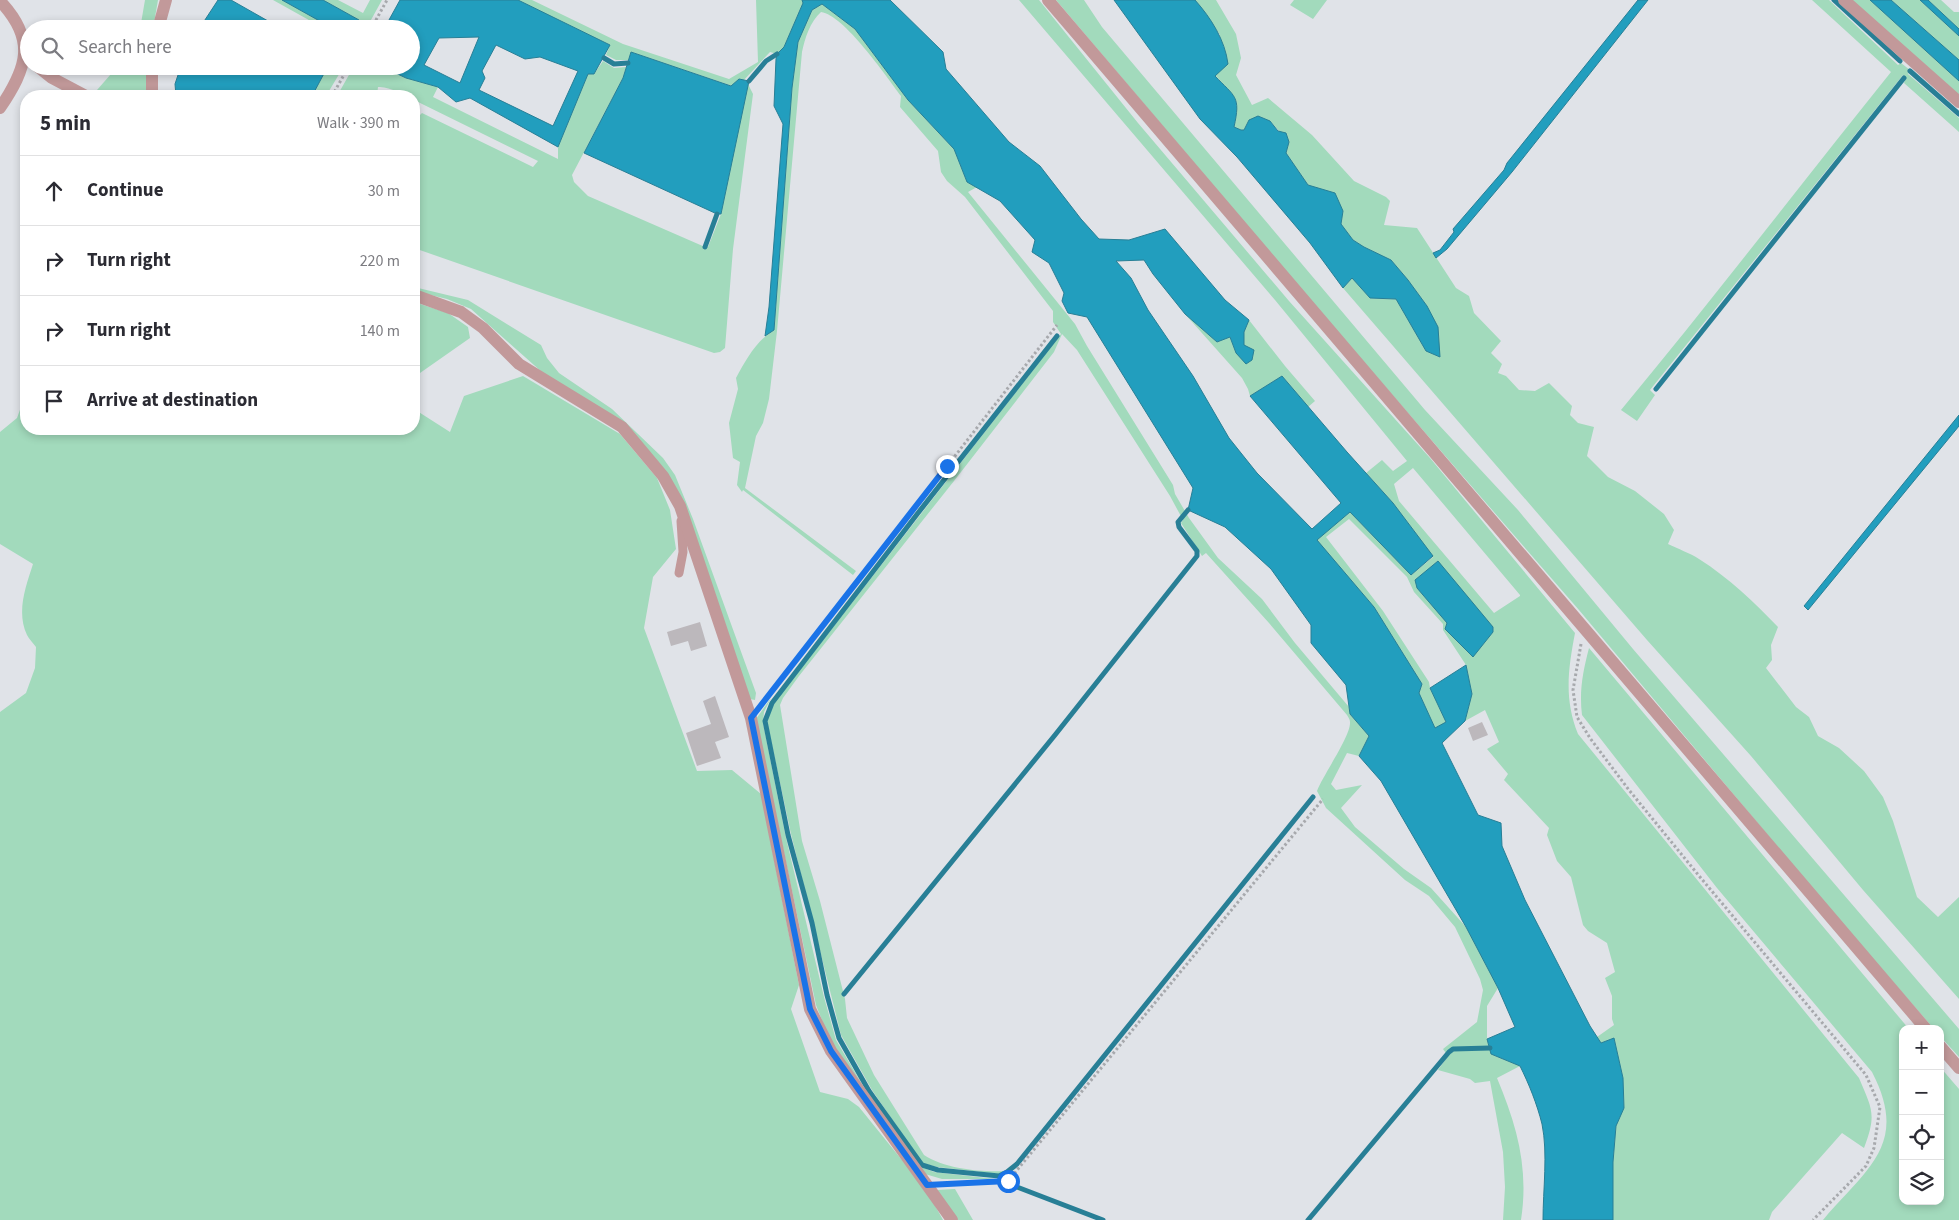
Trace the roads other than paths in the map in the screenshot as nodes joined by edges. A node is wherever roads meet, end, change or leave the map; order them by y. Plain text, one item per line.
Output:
1 (166, 0) edge
2 (1048, 0) edge
3 (1844, 0) edge
4 (0, 1) edge
5 (160, 20) edge
6 (20, 28) edge
7 (20, 75) edge
8 (48, 75) edge
9 (152, 75) edge
10 (75, 90) edge
11 (152, 90) edge
12 (1959, 102) edge
13 (0, 108) edge
14 (420, 297) edge
15 (680, 506) junction
16 (679, 573) dead end
17 (1923, 1025) edge
18 (1944, 1051) edge
19 (1959, 1068) edge
20 (952, 1220) edge

1 - 5 street
2 - 17 street
3 - 12 street
4 - 6 street
7 - 13 street
8 - 10 street
9 - 11 street
14 - 15 street
15 - 16 lane
15 - 20 street
18 - 19 street

